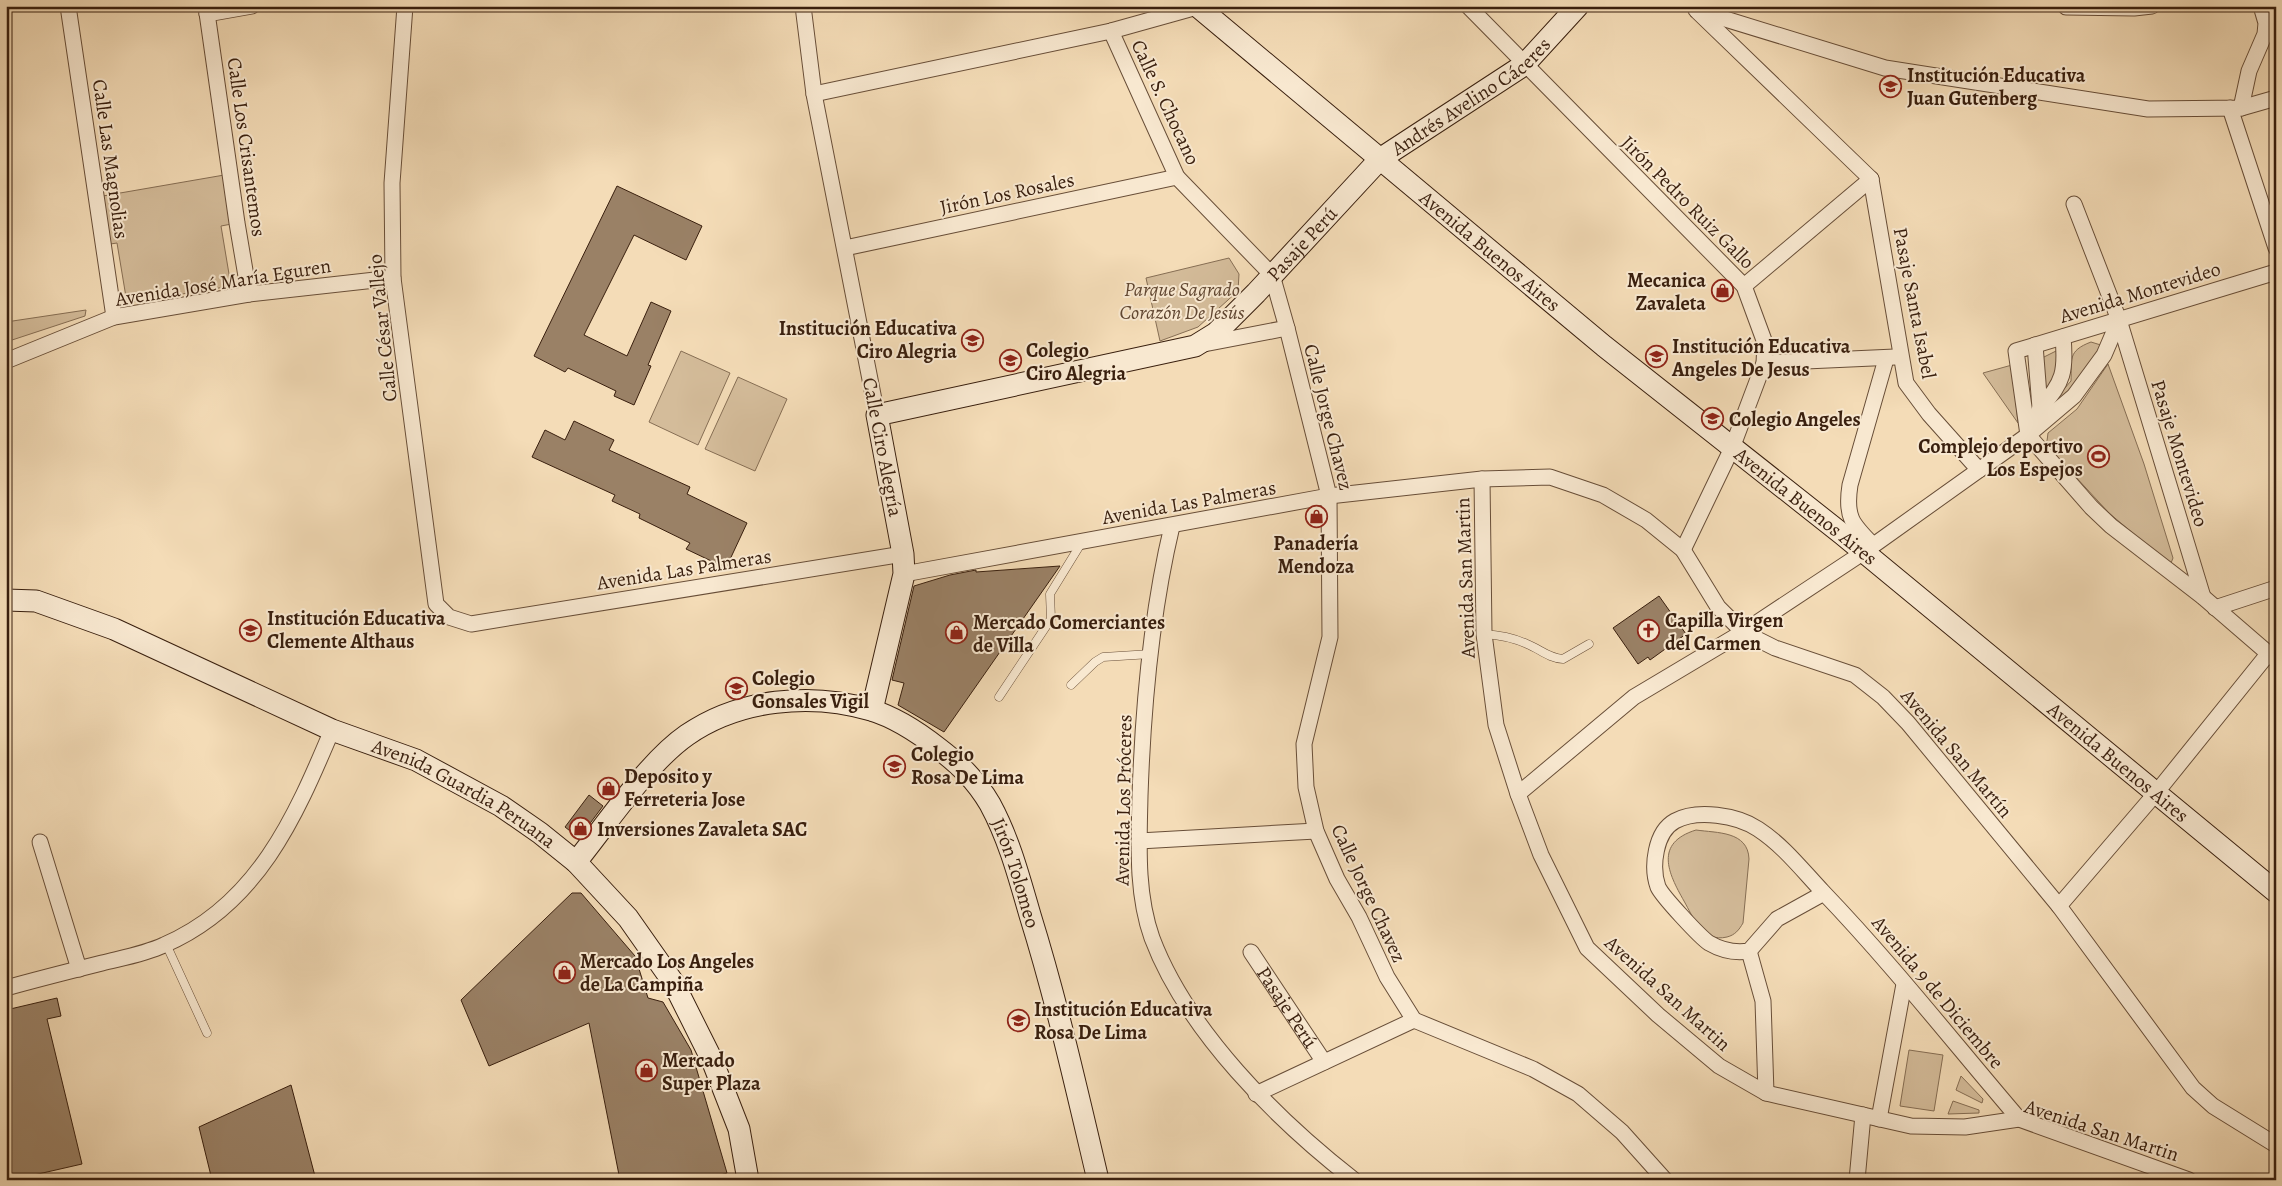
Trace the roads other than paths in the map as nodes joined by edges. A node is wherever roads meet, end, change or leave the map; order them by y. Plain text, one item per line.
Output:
1 (68, 6) edge
2 (252, 6) edge
3 (405, 6) edge
4 (803, 6) edge
5 (1468, 6) edge
6 (1578, 6) edge
7 (2066, 6) edge
8 (2152, 6) edge
9 (2261, 6) edge
10 (1197, 7) edge
11 (1694, 8) edge
12 (206, 10) edge
13 (1111, 30) junction
14 (1524, 65) junction
15 (814, 94) junction
16 (2276, 98) edge
17 (2235, 108) junction
18 (1380, 160) junction
19 (1177, 177) junction
20 (1871, 179) junction
21 (2074, 204) dead end
22 (845, 248) junction
23 (2276, 248) edge
24 (2276, 272) edge
25 (1272, 275) junction
26 (393, 278) junction
27 (1744, 286) junction
28 (249, 294) junction
29 (114, 317) junction
30 (2119, 320) junction
31 (1287, 328) junction
32 (2063, 337) junction
33 (2035, 345) junction
34 (1195, 346) junction
35 (1894, 358) junction
36 (6, 361) edge
37 (1764, 363) junction
38 (2040, 408) junction
39 (877, 415) junction
40 (2028, 434) junction
41 (1732, 448) junction
42 (1979, 470) junction
43 (1482, 479) junction
44 (1329, 496) junction
45 (1172, 526) junction
46 (1082, 542) junction
47 (1869, 549) junction
48 (1683, 550) junction
49 (903, 564) junction
50 (2276, 588) edge
51 (2203, 597) junction
52 (6, 600) edge
53 (2214, 608) junction
54 (471, 624) joint
55 (1743, 632) junction
56 (1484, 634) junction
57 (1589, 644) dead end
58 (1151, 654) junction
59 (2272, 657) edge
60 (1071, 685) dead end
61 (999, 697) dead end
62 (872, 710) junction
63 (332, 730) junction
64 (2156, 793) junction
65 (1518, 794) junction
66 (1316, 831) junction
67 (1139, 841) junction
68 (40, 842) dead end
69 (576, 862) junction
70 (2276, 892) edge
71 (1824, 893) junction
72 (2059, 906) junction
73 (166, 944) junction
74 (1749, 951) junction
75 (1251, 952) dead end
76 (79, 969) junction
77 (1904, 984) junction
78 (6, 988) edge
79 (1414, 1020) junction
80 (208, 1033) dead end
81 (1324, 1062) junction
82 (1766, 1093) junction
83 (1256, 1094) junction
84 (1863, 1115) junction
85 (1879, 1119) junction
86 (2019, 1119) junction
87 (2276, 1145) edge
88 (748, 1180) edge
89 (1098, 1180) edge
90 (1354, 1180) edge
91 (1665, 1180) edge
92 (1857, 1180) edge
93 (2189, 1180) edge

1 - 29 street, Calle Las Magnolias
2 - 12 street
3 - 26 street, Calle César Vallejo
4 - 15 street, Calle Ciro Alegría
5 - 14 street, Jirón Pedro Ruiz Gallo
6 - 14 street, Andrés Avelino Cáceres
7 - 8 street
9 - 17 street
10 - 13 street
10 - 18 street, Avenida Buenos Aires
11 - 17 street
11 - 20 street
12 - 28 street, Calle Los Crisantemos
13 - 15 street
13 - 19 street, Calle S. Chocano
14 - 18 street, Andrés Avelino Cáceres
14 - 27 street, Jirón Pedro Ruiz Gallo
15 - 22 street, Calle Ciro Alegría
16 - 17 street
17 - 23 street
18 - 25 street, Pasaje Perú
18 - 41 street, Avenida Buenos Aires
19 - 22 street, Jirón Los Rosales
19 - 25 street, Calle S. Chocano
20 - 27 street
20 - 35 street, Pasaje Santa Isabel
21 - 30 street, Pasaje Montevideo
22 - 39 street, Calle Ciro Alegría
24 - 30 street, Avenida Montevideo
25 - 31 street, Calle Jorge Chavez
25 - 34 street, Pasaje Perú
26 - 28 street, Avenida José María Eguren
26 - 54 street, Calle César Vallejo
27 - 37 street, Jirón Pedro Ruiz Gallo
28 - 29 street, Avenida José María Eguren
29 - 36 street, Avenida José María Eguren
30 - 32 street, Avenida Montevideo
30 - 40 street
30 - 51 street, Pasaje Montevideo
31 - 34 street
31 - 44 street, Calle Jorge Chavez
32 - 33 street, Avenida Montevideo
32 - 38 street
33 - 38 street
33 - 40 street, Avenida Montevideo
34 - 39 street, Pasaje Perú
35 - 37 street
35 - 42 street, Pasaje Santa Isabel
35 - 47 street
37 - 41 street, Jirón Pedro Ruiz Gallo
38 - 40 street
39 - 49 street, Calle Ciro Alegría
40 - 42 street
40 - 51 street
41 - 47 street, Avenida Buenos Aires
41 - 48 street, Jirón Pedro Ruiz Gallo
42 - 47 street
43 - 44 street, Avenida Las Palmeras
43 - 48 street, Avenida San Martín
43 - 56 street, Avenida San Martin
44 - 45 street, Avenida Las Palmeras
44 - 66 street, Calle Jorge Chavez
45 - 46 street, Avenida Las Palmeras
45 - 58 street, Avenida Los Próceres
46 - 49 street, Avenida Las Palmeras
46 - 61 lane
47 - 55 street
47 - 64 street, Avenida Buenos Aires
48 - 55 street, Avenida San Martín
49 - 54 street, Avenida Las Palmeras
49 - 62 street, Calle Ciro Alegría
50 - 53 street
51 - 53 street
52 - 63 street, Avenida Guardia Peruana
53 - 59 street
55 - 65 street
55 - 72 street, Avenida San Martín
56 - 57 lane
56 - 65 street, Avenida San Martin
58 - 60 lane
58 - 67 street, Avenida Los Próceres
59 - 64 street
62 - 69 street, Jirón Tolomeo
62 - 89 street, Jirón Tolomeo
63 - 69 street, Avenida Guardia Peruana
63 - 73 street
64 - 70 street, Avenida Buenos Aires
64 - 72 street
65 - 82 street, Avenida San Martin
66 - 67 street
66 - 79 street, Calle Jorge Chavez
67 - 83 street, Avenida Los Próceres
68 - 76 street
69 - 88 street, Avenida Guardia Peruana
71 - 74 street
71 - 74 street, Avenida 9 de Diciembre
71 - 77 street, Avenida 9 de Diciembre
72 - 87 street, Avenida San Martín
73 - 76 street
73 - 80 lane
74 - 82 street
75 - 81 street, Pasaje Perú
76 - 78 street
77 - 85 street
77 - 86 street, Avenida 9 de Diciembre
79 - 81 street
79 - 91 street
81 - 83 street
82 - 84 street, Avenida San Martin
83 - 90 street, Avenida Los Próceres
84 - 85 street, Avenida San Martin
84 - 92 street
85 - 86 street, Avenida San Martin
86 - 93 street, Avenida San Martin

